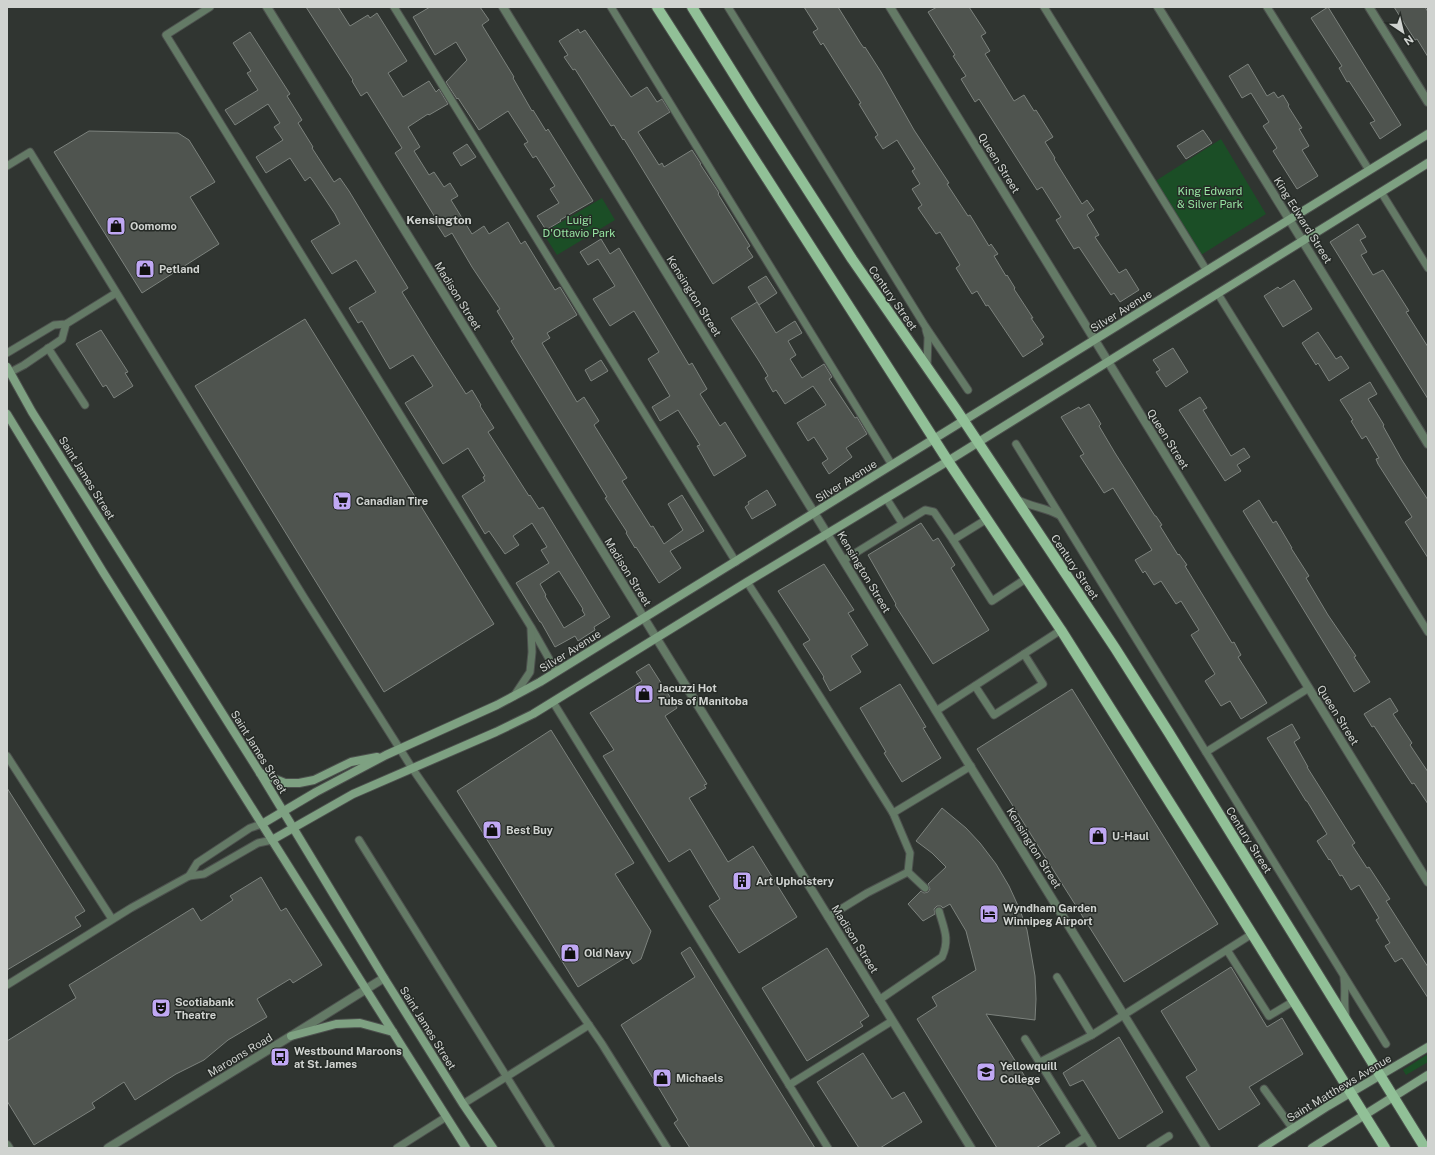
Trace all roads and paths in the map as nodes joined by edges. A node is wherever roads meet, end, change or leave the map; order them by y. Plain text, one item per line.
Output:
1 (210, 7) edge
2 (267, 7) edge
3 (394, 7) edge
4 (503, 7) edge
5 (611, 7) edge
6 (657, 7) edge
7 (692, 7) edge
8 (728, 7) edge
9 (890, 7) edge
10 (1044, 7) edge
11 (1158, 7) edge
12 (1267, 7) edge
13 (1369, 7) edge
14 (1428, 102) edge
15 (1428, 134) edge
16 (1428, 163) edge
17 (7, 166) edge
18 (1369, 170) junction
19 (1381, 192) junction
20 (1290, 220) junction
21 (1303, 241) junction
22 (1428, 268) edge
23 (1207, 271) junction
24 (116, 293) junction
25 (1218, 294) junction
26 (66, 324) junction
27 (925, 326) junction
28 (1094, 340) junction
29 (48, 348) junction
30 (7, 354) edge
31 (1108, 362) junction
32 (927, 367) junction
33 (8, 371) edge
34 (968, 390) dead end
35 (85, 405) dead end
36 (7, 414) edge
37 (963, 421) junction
38 (934, 439) junction
39 (978, 443) junction
40 (1016, 444) dead end
41 (1428, 444) edge
42 (948, 461) junction
43 (892, 465) junction
44 (1014, 497) junction
45 (886, 498) junction
46 (815, 513) junction
47 (1060, 515) junction
48 (987, 519) junction
49 (902, 523) junction
50 (828, 533) junction
51 (953, 540) junction
52 (844, 560) junction
53 (736, 562) junction
54 (1027, 578) junction
55 (747, 582) junction
56 (644, 618) junction
57 (531, 627) junction
58 (1061, 630) junction
59 (1428, 632) edge
60 (656, 638) junction
61 (1024, 654) junction
62 (556, 672) junction
63 (974, 686) junction
64 (1309, 688) junction
65 (513, 697) junction
66 (553, 702) junction
67 (936, 711) junction
68 (400, 749) junction
69 (1206, 752) junction
70 (386, 755) junction
71 (7, 756) edge
72 (971, 766) junction
73 (412, 768) junction
74 (260, 773) junction
75 (283, 812) junction
76 (893, 813) junction
77 (262, 824) junction
78 (293, 828) junction
79 (272, 840) junction
80 (359, 840) dead end
81 (908, 872) junction
82 (189, 876) junction
83 (1428, 882) edge
84 (925, 888) dead end
85 (939, 911) dead end
86 (828, 917) junction
87 (112, 919) junction
88 (1252, 934) junction
89 (1227, 950) junction
90 (1344, 976) junction
91 (1057, 977) dead end
92 (384, 978) junction
93 (7, 985) edge
94 (366, 989) junction
95 (879, 1000) junction
96 (1294, 1001) junction
97 (1125, 1015) junction
98 (892, 1021) junction
99 (1347, 1021) junction
100 (589, 1024) junction
101 (393, 1032) junction
102 (1092, 1035) junction
103 (291, 1036) junction
104 (1025, 1039) dead end
105 (1386, 1044) dead end
106 (1428, 1047) edge
107 (1040, 1062) junction
108 (1380, 1075) junction
109 (1428, 1075) edge
110 (507, 1077) junction
111 (789, 1085) junction
112 (1264, 1089) dead end
113 (1350, 1093) junction
114 (1393, 1097) junction
115 (463, 1104) junction
116 (1364, 1114) junction
117 (446, 1117) junction
118 (1293, 1129) junction
119 (1169, 1136) dead end
120 (1086, 1137) junction
121 (7, 1145) edge
122 (9, 1148) edge
123 (108, 1148) edge
124 (397, 1148) edge
125 (466, 1148) edge
126 (493, 1148) edge
127 (551, 1148) edge
128 (667, 1148) edge
129 (828, 1148) edge
130 (971, 1148) edge
131 (1069, 1148) edge
132 (1093, 1148) edge
133 (1150, 1148) edge
134 (1206, 1148) edge
135 (1262, 1148) edge
136 (1312, 1148) edge
137 (1385, 1148) edge
138 (1425, 1148) edge

1 - 57 lane
2 - 56 street, Madison Street
3 - 53 lane
4 - 46 street, Kensington Street
5 - 43 lane
6 - 38 main road
7 - 32 main road, Century Street
8 - 27 lane
9 - 28 street, Queen Street
10 - 23 lane
11 - 20 street, King Edward Street
12 - 18 lane
13 - 14 street
15 - 18 street, Silver Avenue
16 - 19 street
17 - 24 lane
18 - 20 street, Silver Avenue
19 - 21 street
19 - 22 lane
20 - 21 street, King Edward Street
20 - 23 street, Silver Avenue
21 - 25 street
21 - 41 street, King Edward Street
23 - 28 street, Silver Avenue
24 - 26 lane
24 - 68 lane
25 - 31 street
25 - 59 lane
26 - 29 lane
26 - 30 lane
27 - 32 lane
27 - 34 lane
28 - 31 street, Queen Street
28 - 37 street, Silver Avenue
29 - 33 lane
29 - 35 lane
31 - 39 street
31 - 64 street, Queen Street
32 - 37 main road, Century Street
33 - 74 street, Saint James Street
36 - 77 street
37 - 38 street, Silver Avenue
37 - 39 main road, Century Street
38 - 42 main road
38 - 43 street, Silver Avenue
39 - 42 street
39 - 44 main road, Century Street
40 - 47 lane
42 - 45 street
42 - 48 main road
43 - 46 street, Silver Avenue
44 - 47 lane
44 - 99 main road, Century Street
45 - 49 lane
45 - 50 street
46 - 50 street, Kensington Street
46 - 53 street, Silver Avenue
47 - 69 lane
48 - 51 lane
48 - 54 main road
49 - 51 lane
49 - 52 lane
50 - 52 street, Kensington Street
50 - 55 street
51 - 54 lane
52 - 67 street, Kensington Street
53 - 56 street, Silver Avenue
54 - 58 main road
55 - 60 street
55 - 76 lane
56 - 60 street, Madison Street
56 - 62 street, Silver Avenue
57 - 62 lane
57 - 65 lane
58 - 61 lane
58 - 88 main road
60 - 66 street
60 - 86 street, Madison Street
61 - 63 lane
61 - 63 lane
62 - 65 street, Silver Avenue
63 - 67 lane
64 - 69 lane
64 - 83 street, Queen Street
65 - 68 street, Silver Avenue
66 - 73 street
66 - 111 lane
67 - 72 street, Kensington Street
68 - 70 street, Silver Avenue
68 - 73 lane
69 - 90 lane
70 - 74 street
70 - 75 street, Silver Avenue
71 - 87 lane
72 - 76 lane
72 - 97 street, Kensington Street
73 - 78 street
73 - 100 lane
74 - 75 street, Saint James Street
75 - 77 street, Silver Avenue
75 - 78 street, Saint James Street
76 - 81 lane
77 - 79 street
77 - 82 lane
78 - 79 street
78 - 92 street, Saint James Street
79 - 82 lane
79 - 94 street
80 - 110 lane
81 - 84 lane
81 - 86 lane
82 - 87 lane
85 - 95 lane
86 - 95 street, Madison Street
87 - 93 lane
88 - 89 lane
88 - 96 main road
89 - 96 lane
89 - 97 lane
90 - 99 lane
90 - 105 lane
91 - 102 lane
92 - 94 street, Maroons Road
92 - 115 street, Saint James Street
94 - 101 street
94 - 103 street, Maroons Road
95 - 98 street, Madison Street
96 - 113 main road
97 - 102 lane
97 - 134 street, Kensington Street
98 - 111 lane
98 - 130 street, Madison Street
99 - 108 main road, Century Street
100 - 110 lane
100 - 128 lane
101 - 103 street
101 - 117 street
102 - 107 lane
103 - 123 street, Maroons Road
104 - 107 lane
106 - 108 street, Saint Matthews Avenue
107 - 120 lane
108 - 113 street, Saint Matthews Avenue
108 - 114 main road, Century Street
109 - 114 street
110 - 115 lane
110 - 127 lane
111 - 129 lane
112 - 118 lane
113 - 116 main road
113 - 118 street, Saint Matthews Avenue
114 - 116 street
114 - 138 main road, Century Street
115 - 126 street, Saint James Street
116 - 136 street
116 - 137 main road
117 - 124 lane
117 - 125 street
118 - 135 street, Saint Matthews Avenue
119 - 133 lane
120 - 131 lane
120 - 132 lane
121 - 122 street

